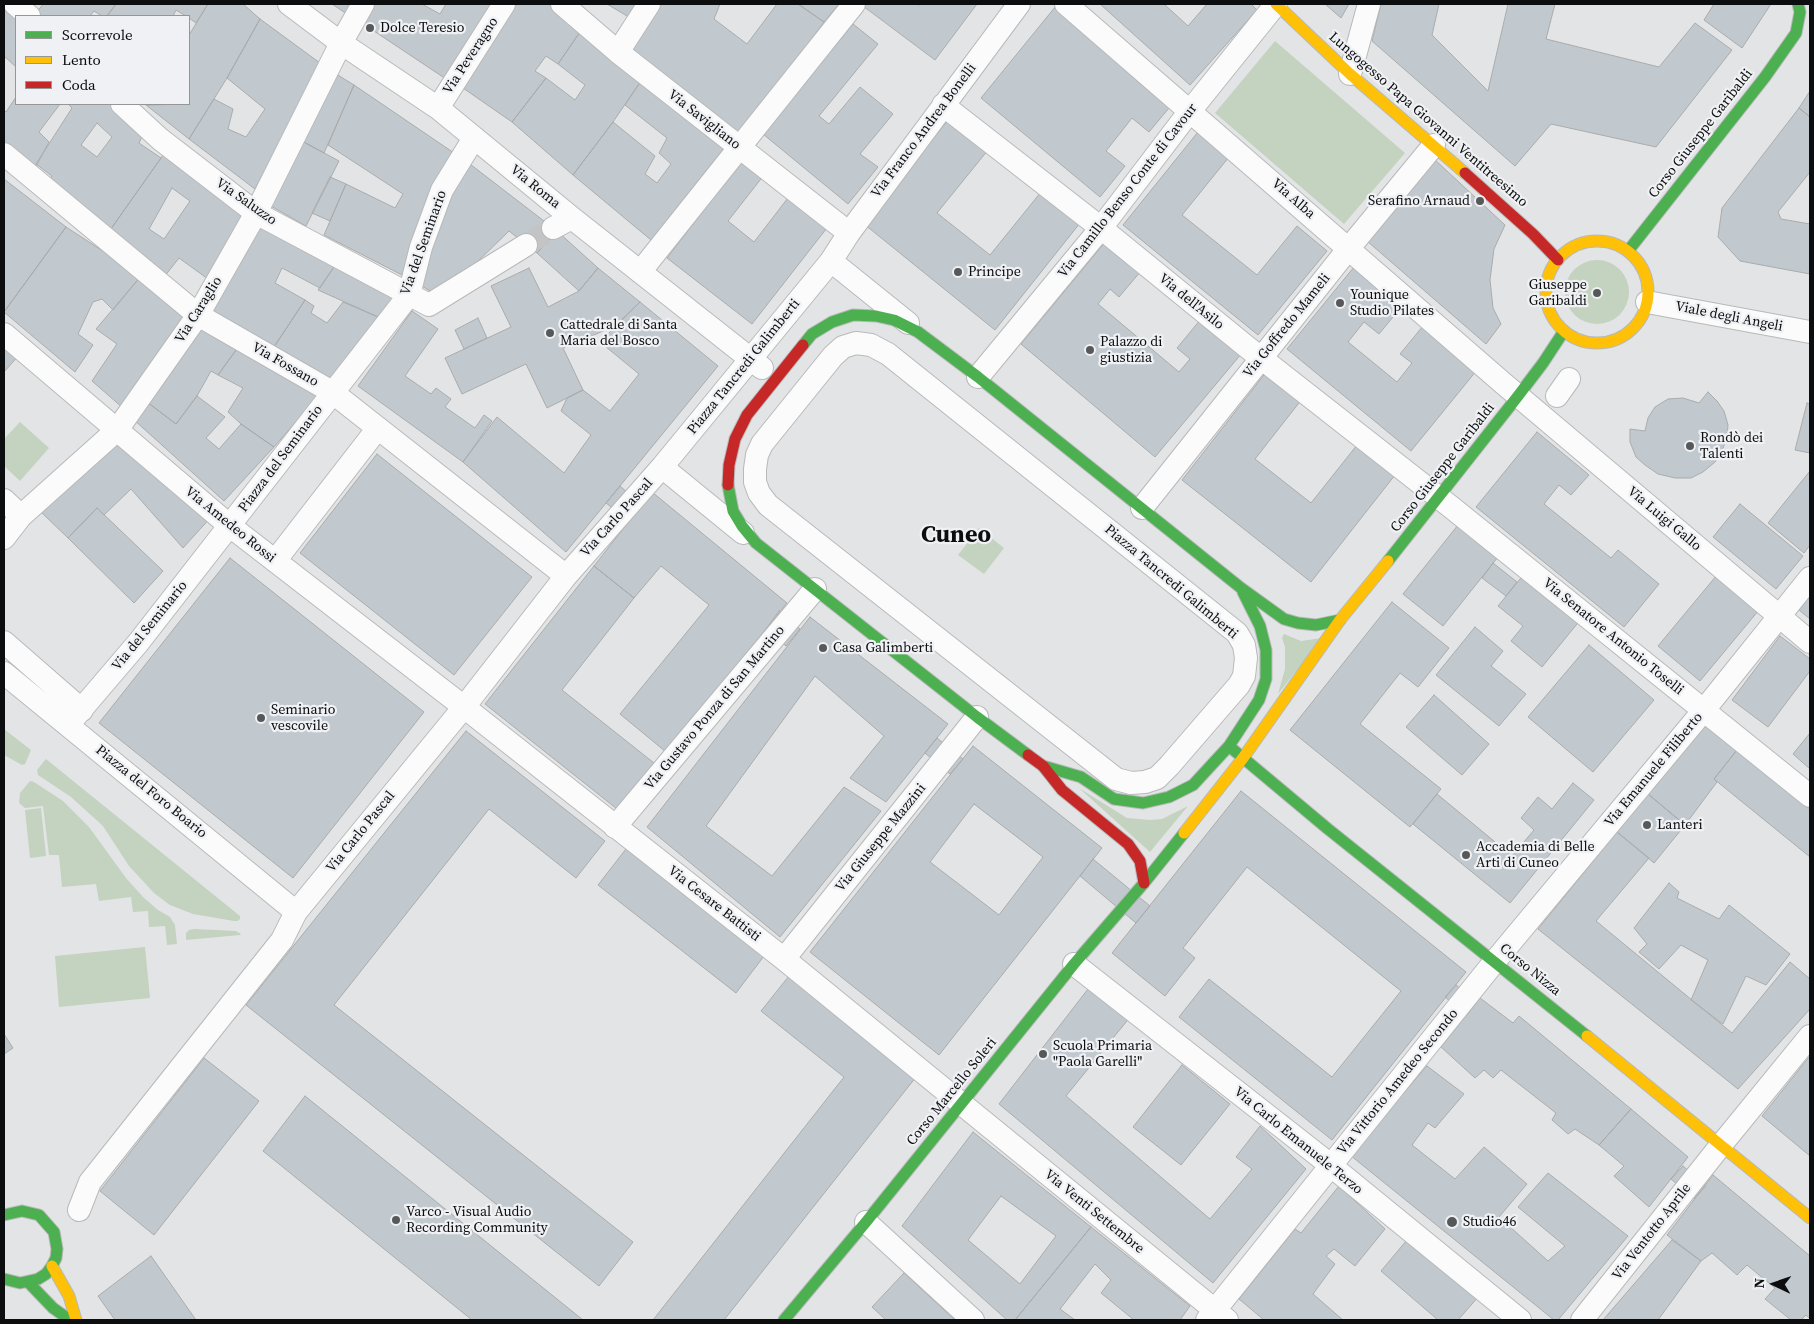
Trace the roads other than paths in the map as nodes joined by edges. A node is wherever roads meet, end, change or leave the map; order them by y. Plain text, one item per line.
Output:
1 (289, 4) edge
2 (363, 4) edge
3 (504, 4) edge
4 (562, 4) edge
5 (649, 4) edge
6 (854, 4) edge
7 (1019, 4) edge
8 (1066, 4) edge
9 (1276, 4) edge
10 (1370, 4) edge
11 (1798, 4) edge
12 (341, 43) junction
13 (618, 52) junction
14 (1350, 74) junction
15 (123, 105) edge
16 (943, 105) junction
17 (438, 108) junction
18 (1190, 110) junction
19 (474, 138) junction
20 (1434, 145) junction
21 (740, 148) junction
22 (4, 154) edge
23 (256, 213) junction
24 (1101, 228) junction
25 (849, 233) junction
26 (526, 245) tunnel mouth
27 (1349, 248) junction
28 (1628, 251) junction
29 (1558, 260) junction
30 (831, 261) junction
31 (640, 272) junction
32 (409, 295) junction
33 (1648, 302) junction
34 (198, 315) junction
35 (1564, 331) junction
36 (918, 332) junction
37 (1810, 332) edge
38 (4, 334) edge
39 (1262, 358) junction
40 (751, 359) junction
41 (775, 378) junction
42 (978, 378) junction
43 (332, 392) junction
44 (1518, 396) junction
45 (378, 428) junction
46 (118, 430) junction
47 (770, 434) joint
48 (662, 467) junction
49 (1439, 498) junction
50 (4, 500) edge
51 (1142, 508) junction
52 (21, 516) junction
53 (230, 526) junction
54 (4, 538) edge
55 (756, 543) junction
56 (275, 561) junction
57 (566, 576) junction
58 (1810, 578) edge
59 (1241, 588) junction
60 (815, 589) junction
61 (1778, 617) junction
62 (1340, 620) junction
63 (4, 642) edge
64 (1810, 642) edge
65 (4, 673) edge
66 (464, 707) junction
67 (1704, 710) junction
68 (75, 717) junction
69 (977, 717) junction
70 (1229, 746) junction
71 (1244, 758) junction
72 (1043, 766) junction
73 (1810, 796) edge
74 (614, 827) junction
75 (1144, 883) junction
76 (296, 912) junction
77 (784, 959) junction
78 (1495, 961) junction
79 (1074, 964) junction
80 (1810, 1036) edge
81 (961, 1103) junction
82 (1721, 1144) junction
83 (1331, 1166) junction
84 (80, 1210) dead end
85 (7, 1211) edge
86 (1810, 1218) edge
87 (866, 1222) junction
88 (52, 1266) junction
89 (4, 1279) edge
90 (29, 1283) junction
91 (1216, 1317) edge
92 (70, 1320) edge
93 (76, 1320) edge
94 (784, 1320) edge
95 (973, 1320) edge
96 (1520, 1320) edge
97 (1582, 1320) edge

1 - 12 street, Via Roma
2 - 12 street, Via Caraglio
3 - 17 street, Via Peveragno
4 - 13 street, Via Savigliano
5 - 13 street
6 - 21 street
7 - 16 street, Via Franco Andrea Bonelli
8 - 18 street, Via Alba
9 - 14 street, Lungogesso Papa Giovanni Ventitreesimo
9 - 18 street, Via Camillo Benso Conte di Cavour
10 - 14 street
11 - 28 street, Corso Giuseppe Garibaldi
12 - 17 street, Via Roma
12 - 23 street, Via Caraglio
13 - 21 street, Via Savigliano
14 - 20 street, Lungogesso Papa Giovanni Ventitreesimo
15 - 23 street, Via Saluzzo
16 - 24 street, Via dell'Asilo
16 - 25 street, Via Franco Andrea Bonelli
17 - 19 street, Via Roma
18 - 24 street, Via Camillo Benso Conte di Cavour
18 - 27 street, Via Alba
19 - 31 street, Via Roma
19 - 32 street, Via del Seminario
20 - 27 street, Via Goffredo Mameli
20 - 29 street, Lungogesso Papa Giovanni Ventitreesimo
21 - 25 street, Via Savigliano
21 - 31 street
22 - 34 street, Via Fossano
23 - 32 street, Via Saluzzo
23 - 34 street, Via Caraglio
24 - 39 street, Via dell'Asilo
24 - 42 street, Via Camillo Benso Conte di Cavour
25 - 30 street, Via Franco Andrea Bonelli
26 - 32 street, Via Saluzzo
27 - 39 street, Via Goffredo Mameli
27 - 44 street, Via Alba
28 - 29 street
28 - 33 street
29 - 35 street
30 - 36 street, Piazza Tancredi Galimberti
30 - 40 street, Piazza Tancredi Galimberti
31 - 40 street, Via Roma
32 - 43 street, Via del Seminario
33 - 35 street
33 - 37 street, Viale degli Angeli
34 - 43 street, Via Fossano
34 - 46 street, Via Caraglio
35 - 44 street, Corso Giuseppe Garibaldi
36 - 41 street, Piazza Tancredi Galimberti
36 - 42 street, Piazza Tancredi Galimberti
38 - 46 street, Via Amedeo Rossi
39 - 49 street, Via dell'Asilo
39 - 51 street, Via Goffredo Mameli
40 - 41 street, Via Roma
40 - 48 street, Piazza Tancredi Galimberti
41 - 55 street, Piazza Tancredi Galimberti
42 - 51 street, Piazza Tancredi Galimberti
43 - 45 street, Via Fossano
43 - 53 street, Piazza del Seminario
44 - 49 street, Corso Giuseppe Garibaldi
44 - 61 street, Via Luigi Gallo
45 - 56 street
45 - 57 street, Via Fossano
46 - 52 street, Via Caraglio
46 - 53 street, Via Amedeo Rossi
47 - 47 street, Piazza Tancredi Galimberti
48 - 55 street, Piazza Tancredi Galimberti
48 - 57 street, Via Carlo Pascal
49 - 62 street, Corso Giuseppe Garibaldi
49 - 67 street, Via Senatore Antonio Toselli
50 - 52 street
51 - 59 street, Piazza Tancredi Galimberti
52 - 54 street, Via Caraglio
53 - 56 street, Via Amedeo Rossi
53 - 68 street, Via del Seminario
55 - 60 street, Piazza Tancredi Galimberti
56 - 66 street, Via Amedeo Rossi
57 - 66 street, Via Carlo Pascal
58 - 61 street, Via Emanuele Filiberto
59 - 62 street, Piazza Tancredi Galimberti
59 - 70 street, Piazza Tancredi Galimberti
60 - 69 street, Piazza Tancredi Galimberti
60 - 74 street, Via Gustavo Ponza di San Martino
61 - 64 street, Via Luigi Gallo
61 - 67 street, Via Emanuele Filiberto
62 - 71 street
63 - 68 street, Piazza del Foro Boario
65 - 68 street, Piazza del Foro Boario
66 - 74 street, Via Cesare Battisti
66 - 76 street, Via Carlo Pascal
67 - 73 street, Via Senatore Antonio Toselli
67 - 78 street, Via Emanuele Filiberto
68 - 76 street, Piazza del Foro Boario
69 - 72 street, Piazza Tancredi Galimberti
69 - 77 street, Via Giuseppe Mazzini
70 - 71 street, Corso Nizza
70 - 72 street, Piazza Tancredi Galimberti
71 - 75 street
71 - 78 street, Corso Nizza
72 - 75 street, Piazza Tancredi Galimberti
74 - 77 street, Via Cesare Battisti
75 - 79 street, Corso Marcello Soleri
76 - 84 street, Via Carlo Pascal
77 - 81 street, Via Cesare Battisti
78 - 82 street, Corso Nizza
78 - 83 street, Via Vittorio Amedeo Secondo
79 - 81 street, Corso Marcello Soleri
79 - 83 street, Via Carlo Emanuele Terzo
80 - 82 street, Via Ventotto Aprile
81 - 87 street, Corso Marcello Soleri
81 - 91 street, Via Venti Settembre
82 - 86 street, Corso Nizza
82 - 97 street, Via Ventotto Aprile
83 - 91 street, Via Vittorio Amedeo Secondo
83 - 96 street, Via Carlo Emanuele Terzo
85 - 88 street
87 - 94 street, Corso Marcello Soleri
87 - 95 street
88 - 90 street
88 - 93 street
89 - 90 street
90 - 92 street

